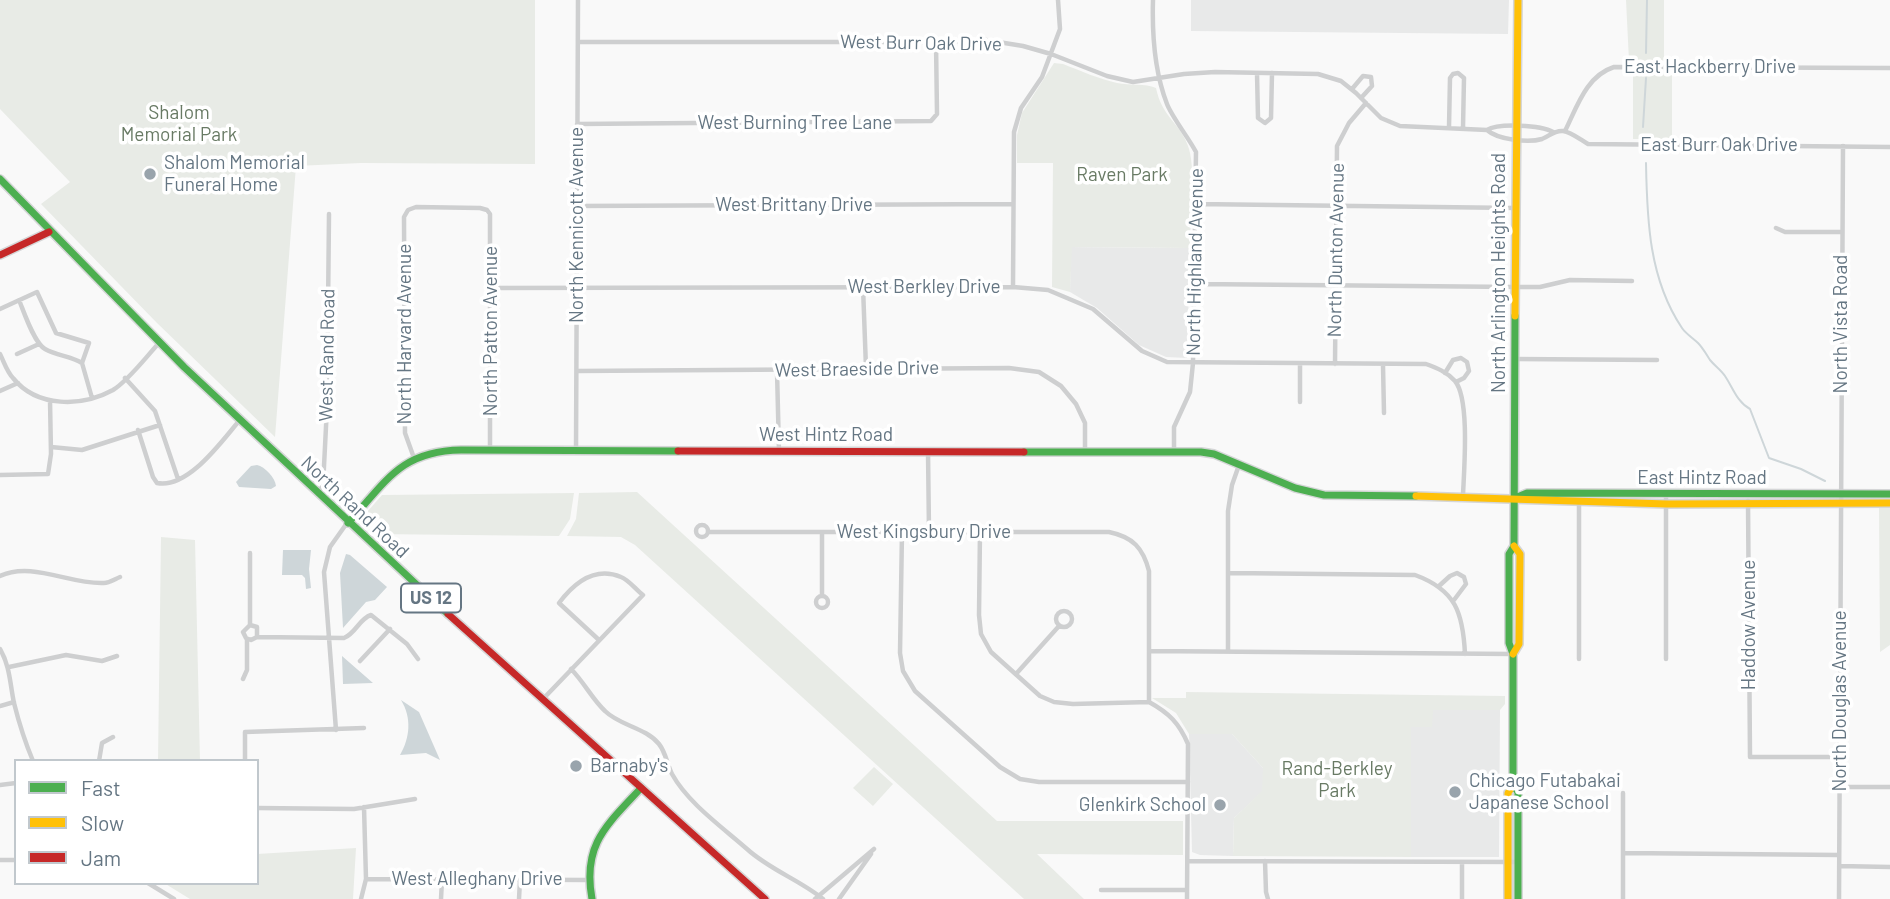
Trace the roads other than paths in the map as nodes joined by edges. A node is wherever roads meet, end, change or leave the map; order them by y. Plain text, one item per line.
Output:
1 (578, 0) edge
2 (1058, 0) edge
3 (1153, 0) edge
4 (1518, 0) edge
5 (578, 42) junction
6 (936, 42) junction
7 (1051, 54) junction
8 (1890, 68) edge
9 (1257, 73) junction
10 (1272, 73) junction
11 (1160, 79) junction
12 (1352, 89) junction
13 (1362, 98) junction
14 (1366, 103) junction
15 (577, 124) junction
16 (1515, 127) junction
17 (1449, 128) junction
18 (1463, 128) junction
19 (1488, 130) junction
20 (1565, 131) junction
21 (1553, 132) junction
22 (1515, 139) junction
23 (1843, 146) junction
24 (1890, 147) edge
25 (0, 179) edge
26 (1013, 204) junction
27 (1196, 204) junction
28 (1336, 205) junction
29 (576, 206) junction
30 (1515, 208) junction
31 (408, 211) joint
32 (328, 214) dead end
33 (1776, 228) dead end
34 (49, 232) junction
35 (1842, 232) junction
36 (0, 255) edge
37 (1632, 281) dead end
38 (1196, 285) junction
39 (1334, 286) junction
40 (863, 287) junction
41 (1013, 287) junction
42 (1515, 287) junction
43 (491, 288) junction
44 (577, 288) junction
45 (19, 300) junction
46 (0, 309) edge
47 (159, 343) junction
48 (39, 344) junction
49 (0, 354) edge
50 (17, 354) dead end
51 (1515, 359) junction
52 (1657, 360) dead end
53 (82, 363) junction
54 (1194, 363) junction
55 (1300, 364) junction
56 (1335, 364) junction
57 (1383, 365) junction
58 (866, 368) junction
59 (577, 370) junction
60 (777, 370) junction
61 (1445, 373) junction
62 (125, 379) junction
63 (1456, 382) junction
64 (18, 383) junction
65 (0, 391) edge
66 (92, 398) junction
67 (50, 400) junction
68 (1300, 402) dead end
69 (1384, 412) dead end
70 (240, 420) junction
71 (160, 425) junction
72 (138, 430) junction
73 (51, 447) junction
74 (490, 451) junction
75 (576, 451) junction
76 (779, 451) junction
77 (928, 451) junction
78 (1085, 451) junction
79 (1174, 451) junction
80 (414, 458) junction
81 (1239, 465) junction
82 (0, 475) edge
83 (178, 479) junction
84 (1666, 493) junction
85 (1748, 493) junction
86 (1841, 493) junction
87 (317, 494) junction
88 (1890, 494) edge
89 (1324, 495) joint
90 (1463, 496) junction
91 (1515, 498) junction
92 (1841, 502) junction
93 (1579, 503) junction
94 (1748, 503) junction
95 (1890, 503) edge
96 (1667, 504) junction
97 (348, 523) junction
98 (980, 531) junction
99 (708, 532) dead end
100 (822, 532) junction
101 (902, 532) junction
102 (929, 532) junction
103 (250, 553) dead end
104 (1230, 573) junction
105 (0, 576) edge
106 (120, 577) dead end
107 (1439, 586) junction
108 (822, 596) dead end
109 (1454, 600) junction
110 (250, 625) junction
111 (1059, 626) dead end
112 (390, 629) junction
113 (257, 637) junction
114 (329, 638) junction
115 (247, 639) junction
116 (599, 640) junction
117 (0, 649) edge
118 (1149, 651) junction
119 (1228, 651) junction
120 (1465, 654) junction
121 (1513, 654) junction
122 (117, 656) dead end
123 (418, 659) dead end
124 (1578, 659) dead end
125 (1666, 660) dead end
126 (360, 661) dead end
127 (9, 667) junction
128 (571, 669) junction
129 (1016, 674) junction
130 (243, 679) dead end
131 (542, 700) junction
132 (14, 702) junction
133 (1149, 702) junction
134 (0, 706) edge
135 (363, 728) dead end
136 (336, 730) junction
137 (113, 737) dead end
138 (1838, 757) junction
139 (32, 759) edge
140 (99, 759) edge
141 (245, 759) edge
142 (1188, 782) junction
143 (1513, 785) junction
144 (1839, 787) junction
145 (1890, 787) edge
146 (641, 788) junction
147 (1623, 793) dead end
148 (415, 799) dead end
149 (364, 807) junction
150 (259, 808) edge
151 (1623, 853) junction
152 (1839, 855) junction
153 (1265, 860) junction
154 (1188, 861) junction
155 (1462, 862) junction
156 (1508, 862) junction
157 (1518, 862) junction
158 (1839, 866) junction
159 (1890, 867) edge
160 (366, 879) junction
161 (442, 880) junction
162 (520, 880) junction
163 (588, 880) junction
164 (151, 885) edge
165 (1101, 890) dead end
166 (1187, 890) junction
167 (819, 898) edge
168 (174, 899) edge
169 (361, 899) edge
170 (440, 899) edge
171 (519, 899) edge
172 (592, 899) edge
173 (765, 899) edge
174 (839, 899) edge
175 (1187, 899) edge
176 (1268, 899) edge
177 (1462, 899) edge
178 (1508, 899) edge
179 (1518, 899) edge
180 (1623, 899) edge
181 (1839, 899) edge

1 - 5 street, North Kennicott Avenue
2 - 7 street
3 - 11 street, North Highland Avenue
4 - 16 main road, North Arlington Heights Road
5 - 6 street, West Burr Oak Drive
5 - 15 street, North Kennicott Avenue
6 - 7 street, West Burr Oak Drive
6 - 15 street, West Burning Tree Lane
7 - 11 street, West Burr Oak Drive
7 - 26 street
8 - 20 street, East Hackberry Drive
9 - 10 street, West Burr Oak Drive
9 - 10 street
9 - 11 street, West Burr Oak Drive
10 - 12 street, West Burr Oak Drive
11 - 27 street, North Highland Avenue
12 - 13 street, West Burr Oak Drive
12 - 13 street
13 - 14 street, West Burr Oak Drive
14 - 17 street, East Burr Oak Drive
14 - 28 street, North Dunton Avenue
15 - 29 street, North Kennicott Avenue
16 - 19 street, East Burr Oak Drive
16 - 21 street, East Burr Oak Drive
16 - 22 main road, North Arlington Heights Road
17 - 18 street, East Burr Oak Drive
17 - 18 street
18 - 19 street, East Burr Oak Drive
19 - 22 street, East Burr Oak Drive
20 - 21 street, East Burr Oak Drive
20 - 23 street, East Burr Oak Drive
21 - 22 street, East Burr Oak Drive
22 - 30 main road, North Arlington Heights Road
23 - 24 street, East Burr Oak Drive
23 - 35 street, North Vista Road
25 - 34 main road, North Rand Road / US 12
26 - 29 street, West Brittany Drive
26 - 41 street
27 - 28 street
27 - 38 street, North Highland Avenue
28 - 30 street
28 - 39 street, North Dunton Avenue
29 - 44 street, North Kennicott Avenue
30 - 42 main road, North Arlington Heights Road
31 - 43 street, North Patton Avenue
31 - 80 street, North Harvard Avenue
32 - 87 street, West Rand Road
33 - 35 street
34 - 36 main road
34 - 47 main road, North Rand Road / US 12
35 - 86 street, North Vista Road
37 - 42 street
38 - 39 street
38 - 54 street, North Highland Avenue
39 - 42 street
39 - 56 street, North Dunton Avenue
40 - 41 street, West Berkley Drive
40 - 44 street, West Berkley Drive
40 - 58 street
41 - 54 street, West Berkley Drive
42 - 51 main road, North Arlington Heights Road
43 - 44 street, West Berkley Drive
43 - 74 street, North Patton Avenue
44 - 59 street, North Kennicott Avenue
45 - 46 street
45 - 48 street
45 - 53 street
47 - 62 street
47 - 70 main road, North Rand Road / US 12
48 - 50 street
48 - 53 street
49 - 64 street
51 - 52 street
51 - 91 main road, North Arlington Heights Road
53 - 66 street
54 - 55 street, West Berkley Drive
54 - 79 street, North Highland Avenue
55 - 56 street, West Berkley Drive
55 - 68 street
56 - 57 street, West Berkley Drive
57 - 61 street, West Berkley Drive
57 - 69 street
58 - 60 street, West Braeside Drive
58 - 78 street, West Braeside Drive
59 - 60 street, West Braeside Drive
59 - 75 street, North Kennicott Avenue
60 - 76 street
61 - 63 street
61 - 63 street
62 - 66 street
62 - 71 street
63 - 90 street
64 - 65 street
64 - 67 street
66 - 67 street
67 - 73 street
70 - 83 street
70 - 87 main road, North Rand Road / US 12
71 - 72 street
71 - 83 street
72 - 73 street
72 - 83 street
73 - 82 street
74 - 75 main road, West Hintz Road
74 - 80 main road, West Hintz Road
75 - 76 main road, West Hintz Road
76 - 77 main road, West Hintz Road
77 - 78 main road, West Hintz Road
77 - 102 street
78 - 79 main road, West Hintz Road
79 - 81 main road, West Hintz Road
80 - 97 main road
81 - 89 main road, West Hintz Road
81 - 104 street
84 - 85 main road, East Hintz Road
84 - 91 main road, East Hintz Road
84 - 96 street
85 - 86 main road, East Hintz Road
85 - 94 street, Haddow Avenue
86 - 88 main road, East Hintz Road
86 - 92 street, North Vista Road
87 - 97 main road, North Rand Road / US 12
89 - 90 main road, East Hintz Road
90 - 91 main road, East Hintz Road
91 - 93 main road, East Hintz Road
91 - 121 main road, North Arlington Heights Road
92 - 94 main road, East Hintz Road
92 - 95 main road, East Hintz Road
92 - 138 street, North Douglas Avenue
93 - 96 main road, East Hintz Road
93 - 124 street
94 - 96 main road, East Hintz Road
94 - 138 street, Haddow Avenue
96 - 125 street
97 - 114 street
97 - 131 main road, North Rand Road / US 12
98 - 102 street, West Kingsbury Drive
98 - 118 street, West Kingsbury Drive
98 - 129 street
99 - 100 street, West Kingsbury Drive
100 - 101 street, West Kingsbury Drive
100 - 108 street
101 - 102 street, West Kingsbury Drive
101 - 142 street
103 - 110 street
104 - 107 street
104 - 119 street
105 - 106 street
107 - 109 street
107 - 109 street
109 - 120 street
110 - 113 street
110 - 115 street
111 - 129 street
112 - 114 street
112 - 123 street
112 - 126 street
113 - 114 street
113 - 115 street
114 - 136 street
115 - 130 street
116 - 116 street
116 - 128 street
117 - 127 street
118 - 119 street
118 - 133 street
119 - 120 street
120 - 121 street
121 - 143 main road, North Arlington Heights Road
122 - 127 street
127 - 132 street
128 - 131 street
128 - 167 street
129 - 133 street
131 - 146 main road, North Rand Road / US 12
132 - 134 street
132 - 139 street
133 - 142 street
135 - 136 street
136 - 141 street
137 - 140 street
138 - 144 street, North Douglas Avenue
142 - 154 street
143 - 156 main road, North Arlington Heights Road
143 - 157 main road, North Arlington Heights Road
144 - 145 street
144 - 152 street, North Douglas Avenue
146 - 163 main road
146 - 173 main road, North Rand Road / US 12
147 - 151 street
148 - 149 street
149 - 150 street
149 - 160 street
151 - 152 street
151 - 180 street
152 - 158 street, North Douglas Avenue
153 - 154 street
153 - 155 street
153 - 176 street
154 - 166 street
155 - 156 street
155 - 177 street
156 - 157 street
156 - 178 main road, North Arlington Heights Road
157 - 179 main road, North Arlington Heights Road
158 - 159 street
158 - 181 street, North Douglas Avenue
160 - 161 street, West Alleghany Drive
160 - 169 street
161 - 162 street, West Alleghany Drive
161 - 170 street
162 - 163 street, West Alleghany Drive
162 - 171 street
163 - 172 main road
164 - 168 street
165 - 166 street
166 - 175 street
167 - 174 street

